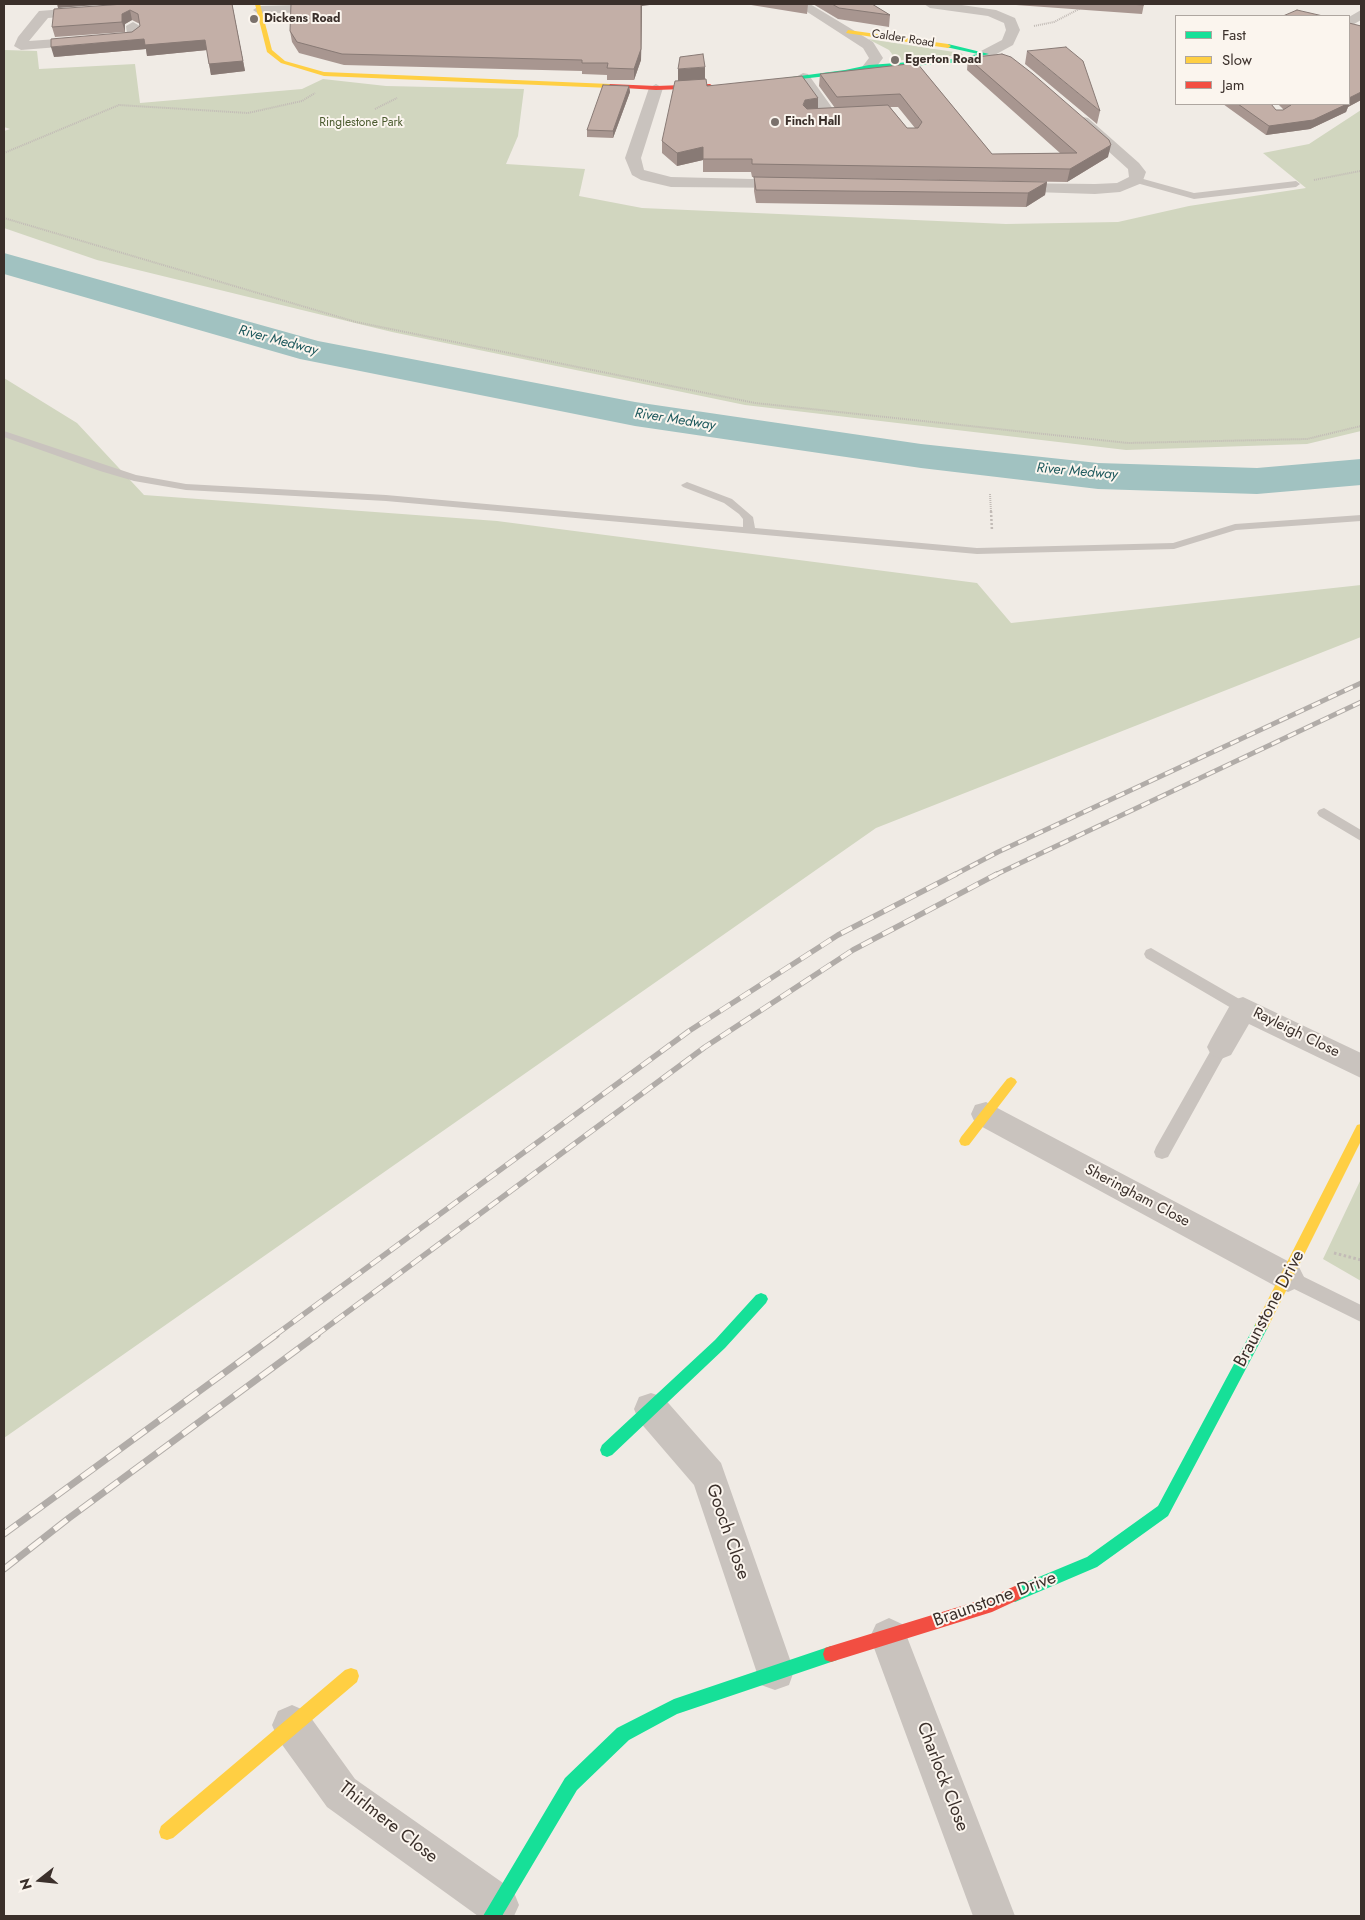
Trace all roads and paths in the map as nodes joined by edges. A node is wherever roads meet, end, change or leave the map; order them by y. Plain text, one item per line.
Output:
1 (800, 4) edge
2 (930, 4) edge
3 (1085, 6) dead end
4 (258, 7) edge
5 (345, 7) edge
6 (106, 10) edge
7 (1361, 14) edge
8 (1350, 22) edge
9 (134, 26) edge
10 (1013, 30) junction
11 (848, 32) junction
12 (986, 54) junction
13 (1005, 60) edge
14 (869, 67) junction
15 (340, 76) junction
16 (803, 77) junction
17 (756, 82) edge
18 (720, 86) edge
19 (656, 88) junction
20 (1069, 109) edge
21 (848, 114) edge
22 (831, 116) junction
23 (811, 117) edge
24 (4, 153) edge
25 (1360, 171) dead end
26 (1136, 180) junction
27 (1296, 184) joint
28 (804, 185) edge
29 (990, 188) edge
30 (4, 218) edge
31 (1361, 426) edge
32 (4, 434) edge
33 (688, 485) dead end
34 (990, 494) dead end
35 (1361, 518) edge
36 (749, 531) junction
37 (993, 551) junction
38 (1324, 813) dead end
39 (1361, 836) edge
40 (1151, 954) dead end
41 (1243, 1008) junction
42 (1221, 1046) joint
43 (1361, 1066) edge
44 (1012, 1082) dead end
45 (986, 1114) junction
46 (1361, 1129) edge
47 (965, 1141) dead end
48 (1162, 1152) dead end
49 (1288, 1278) junction
50 (761, 1299) dead end
51 (1361, 1314) edge
52 (650, 1409) junction
53 (607, 1450) dead end
54 (889, 1638) junction
55 (775, 1671) junction
56 (351, 1676) dead end
57 (292, 1725) junction
58 (167, 1832) dead end
59 (495, 1911) edge
60 (994, 1916) edge

1 - 11 street, Calder Road
2 - 10 street
3 - 10 path
4 - 5 street
4 - 15 street
6 - 9 street
7 - 8 street
10 - 12 street
11 - 12 street, Calder Road
11 - 14 street, Calder Road
12 - 13 street, Calder Road
12 - 14 street, Calder Road
14 - 16 street
15 - 19 street
15 - 24 path
16 - 17 street
16 - 22 street
18 - 19 street
19 - 28 street
20 - 26 street
21 - 22 street
22 - 23 street
25 - 27 path
26 - 27 lane
26 - 29 street
30 - 31 path
32 - 36 lane
33 - 36 lane
34 - 37 path
35 - 37 lane
36 - 37 lane
38 - 39 lane
40 - 41 lane
41 - 42 street, Rayleigh Close
41 - 43 street, Rayleigh Close
42 - 48 lane
44 - 45 street
45 - 47 street
45 - 49 street, Sheringham Close
46 - 49 street, Braunstone Drive
49 - 51 lane
49 - 54 street, Braunstone Drive
50 - 52 street
52 - 53 street
52 - 55 street, Gooch Close
54 - 55 street, Braunstone Drive
54 - 60 street, Charlock Close
55 - 59 street, Braunstone Drive
56 - 57 street
57 - 58 street
57 - 59 street, Thirlmere Close

